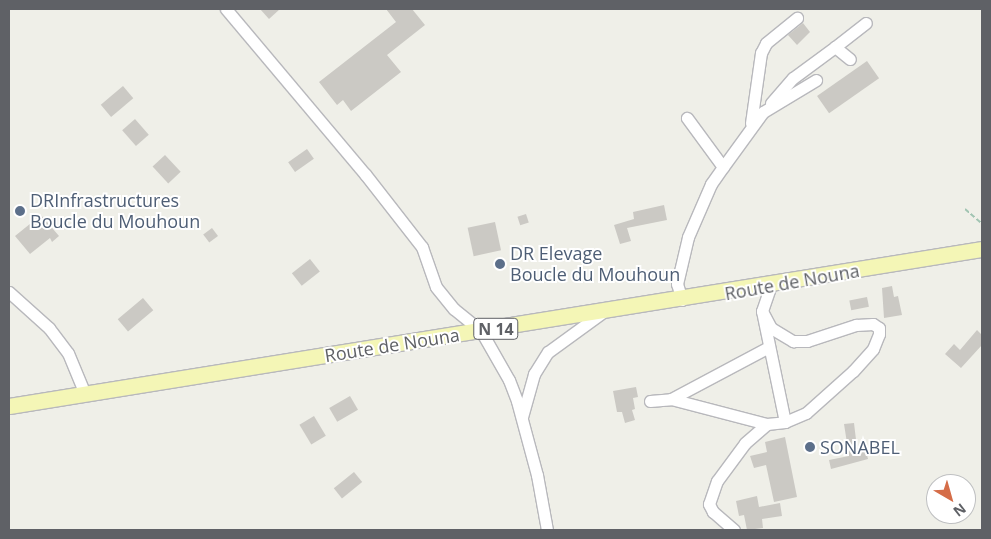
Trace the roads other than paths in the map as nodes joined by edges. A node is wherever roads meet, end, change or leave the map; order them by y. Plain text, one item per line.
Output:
1 (226, 9) edge
2 (797, 18) dead end
3 (866, 23) dead end
4 (835, 47) junction
5 (850, 60) dead end
6 (816, 80) dead end
7 (763, 112) junction
8 (687, 118) dead end
9 (750, 127) junction
10 (723, 167) junction
11 (982, 249) edge
12 (771, 285) junction
13 (9, 292) edge
14 (682, 300) junction
15 (603, 312) junction
16 (762, 312) junction
17 (481, 331) junction
18 (769, 347) junction
19 (85, 394) junction
20 (671, 399) junction
21 (650, 401) dead end
22 (9, 406) edge
23 (522, 418) junction
24 (785, 422) junction
25 (767, 424) junction
26 (547, 530) edge
27 (734, 530) edge

1 - 17 street
2 - 9 street
3 - 4 street
4 - 5 street
4 - 7 street
6 - 7 street
7 - 9 street
8 - 10 street
9 - 10 street
10 - 14 street
11 - 12 main road, Route de Nouna / N 14
12 - 14 main road, Route de Nouna / N 14
12 - 16 street
13 - 19 street
14 - 15 main road, Route de Nouna / N 14
15 - 17 main road, Route de Nouna / N 14
15 - 23 street
16 - 18 street
16 - 24 street
17 - 19 main road, Route de Nouna / N 14
17 - 23 street
18 - 20 street
18 - 24 street
19 - 22 main road, Route de Nouna / N 14
20 - 21 street
20 - 25 street
23 - 26 street
24 - 25 street
25 - 27 street

